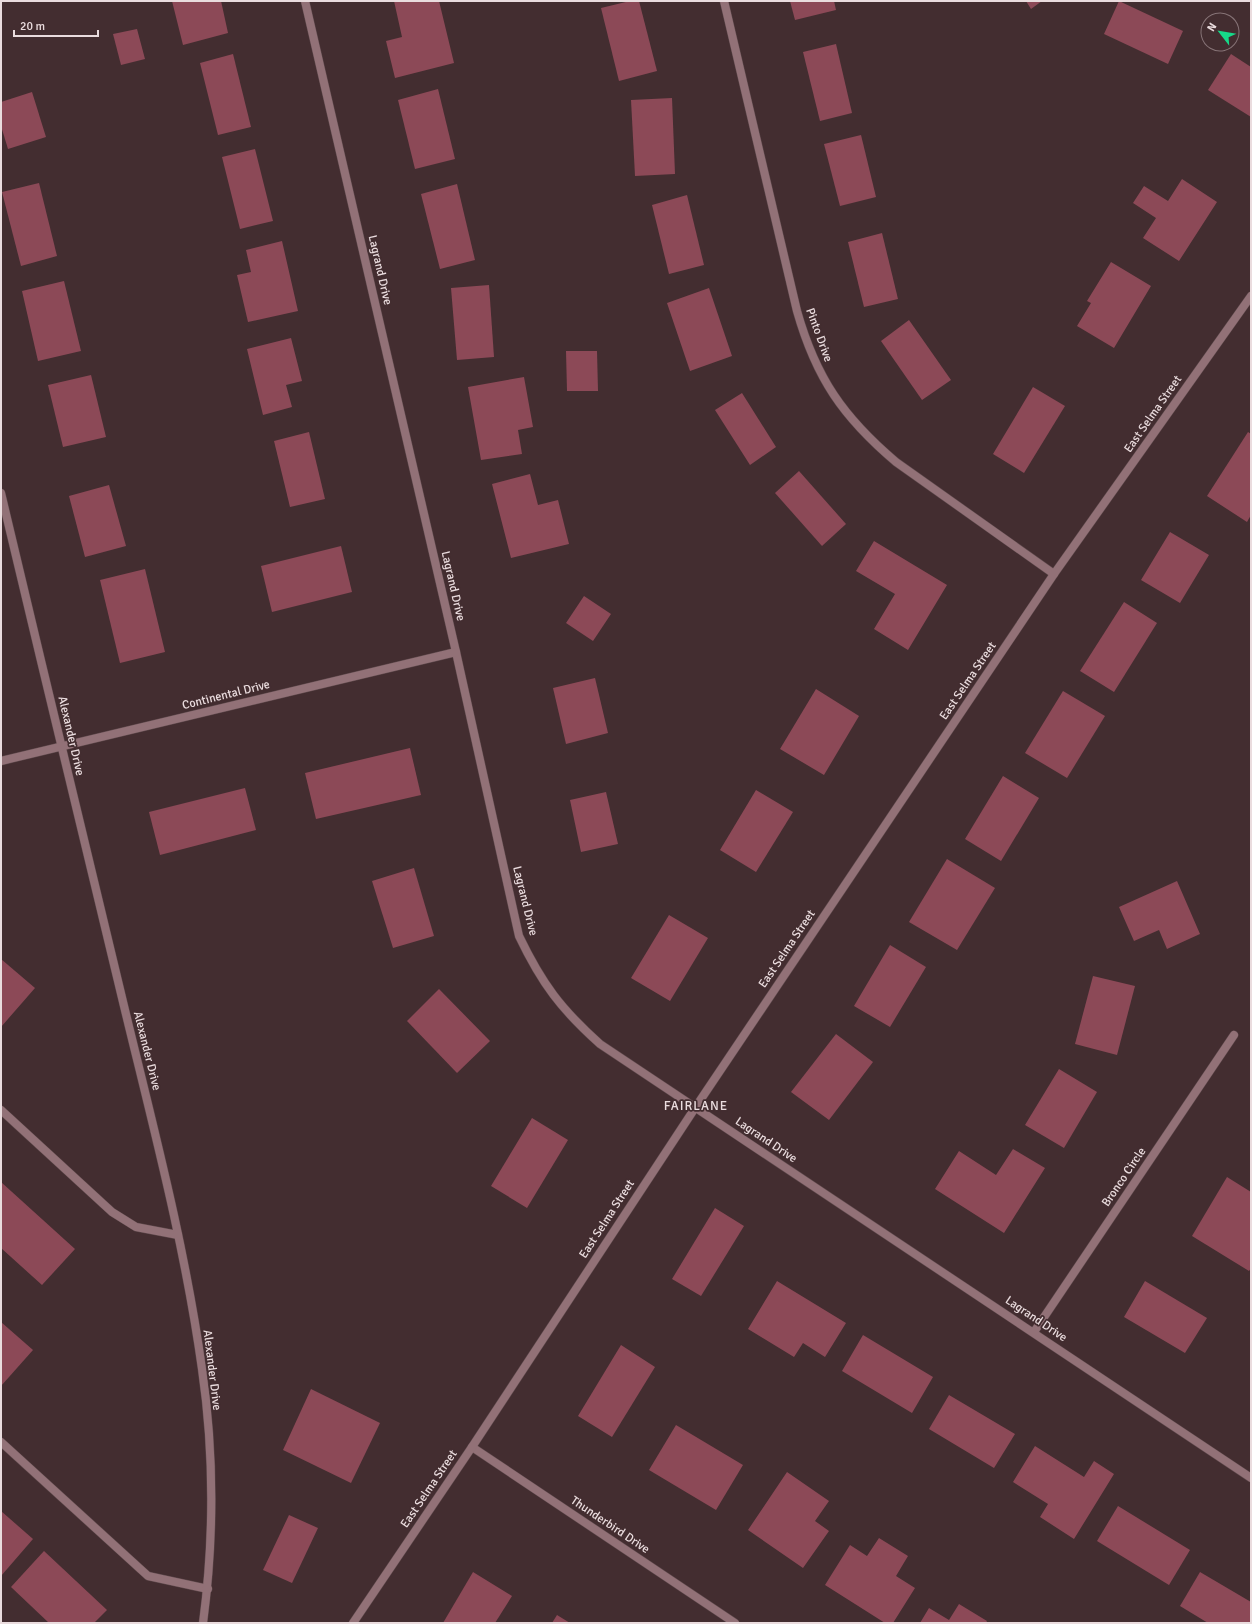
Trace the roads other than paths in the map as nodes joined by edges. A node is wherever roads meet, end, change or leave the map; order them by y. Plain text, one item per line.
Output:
1 (305, 1) edge
2 (724, 1) edge
3 (1251, 296) edge
4 (1, 493) edge
5 (1054, 574) junction
6 (456, 652) junction
7 (61, 747) junction
8 (1, 761) edge
9 (1234, 1035) dead end
10 (695, 1108) junction
11 (1, 1110) edge
12 (178, 1235) junction
13 (1034, 1332) junction
14 (1, 1442) edge
15 (472, 1448) junction
16 (1251, 1478) edge
17 (208, 1590) junction
18 (203, 1623) edge
19 (353, 1623) edge
20 (735, 1623) edge

1 - 6 street, Lagrand Drive
2 - 5 street, Pinto Drive
3 - 5 street, East Selma Street
4 - 7 street, Alexander Drive
5 - 10 street, East Selma Street
6 - 7 street, Continental Drive
6 - 10 street, Lagrand Drive
7 - 8 street, Continental Drive
7 - 12 street, Alexander Drive
9 - 13 street, Bronco Circle
10 - 13 street, Lagrand Drive
10 - 15 street, East Selma Street
11 - 12 street
12 - 17 street, Alexander Drive
13 - 16 street, Lagrand Drive
14 - 17 street
15 - 19 street, East Selma Street
15 - 20 street, Thunderbird Drive
17 - 18 street, Alexander Drive

